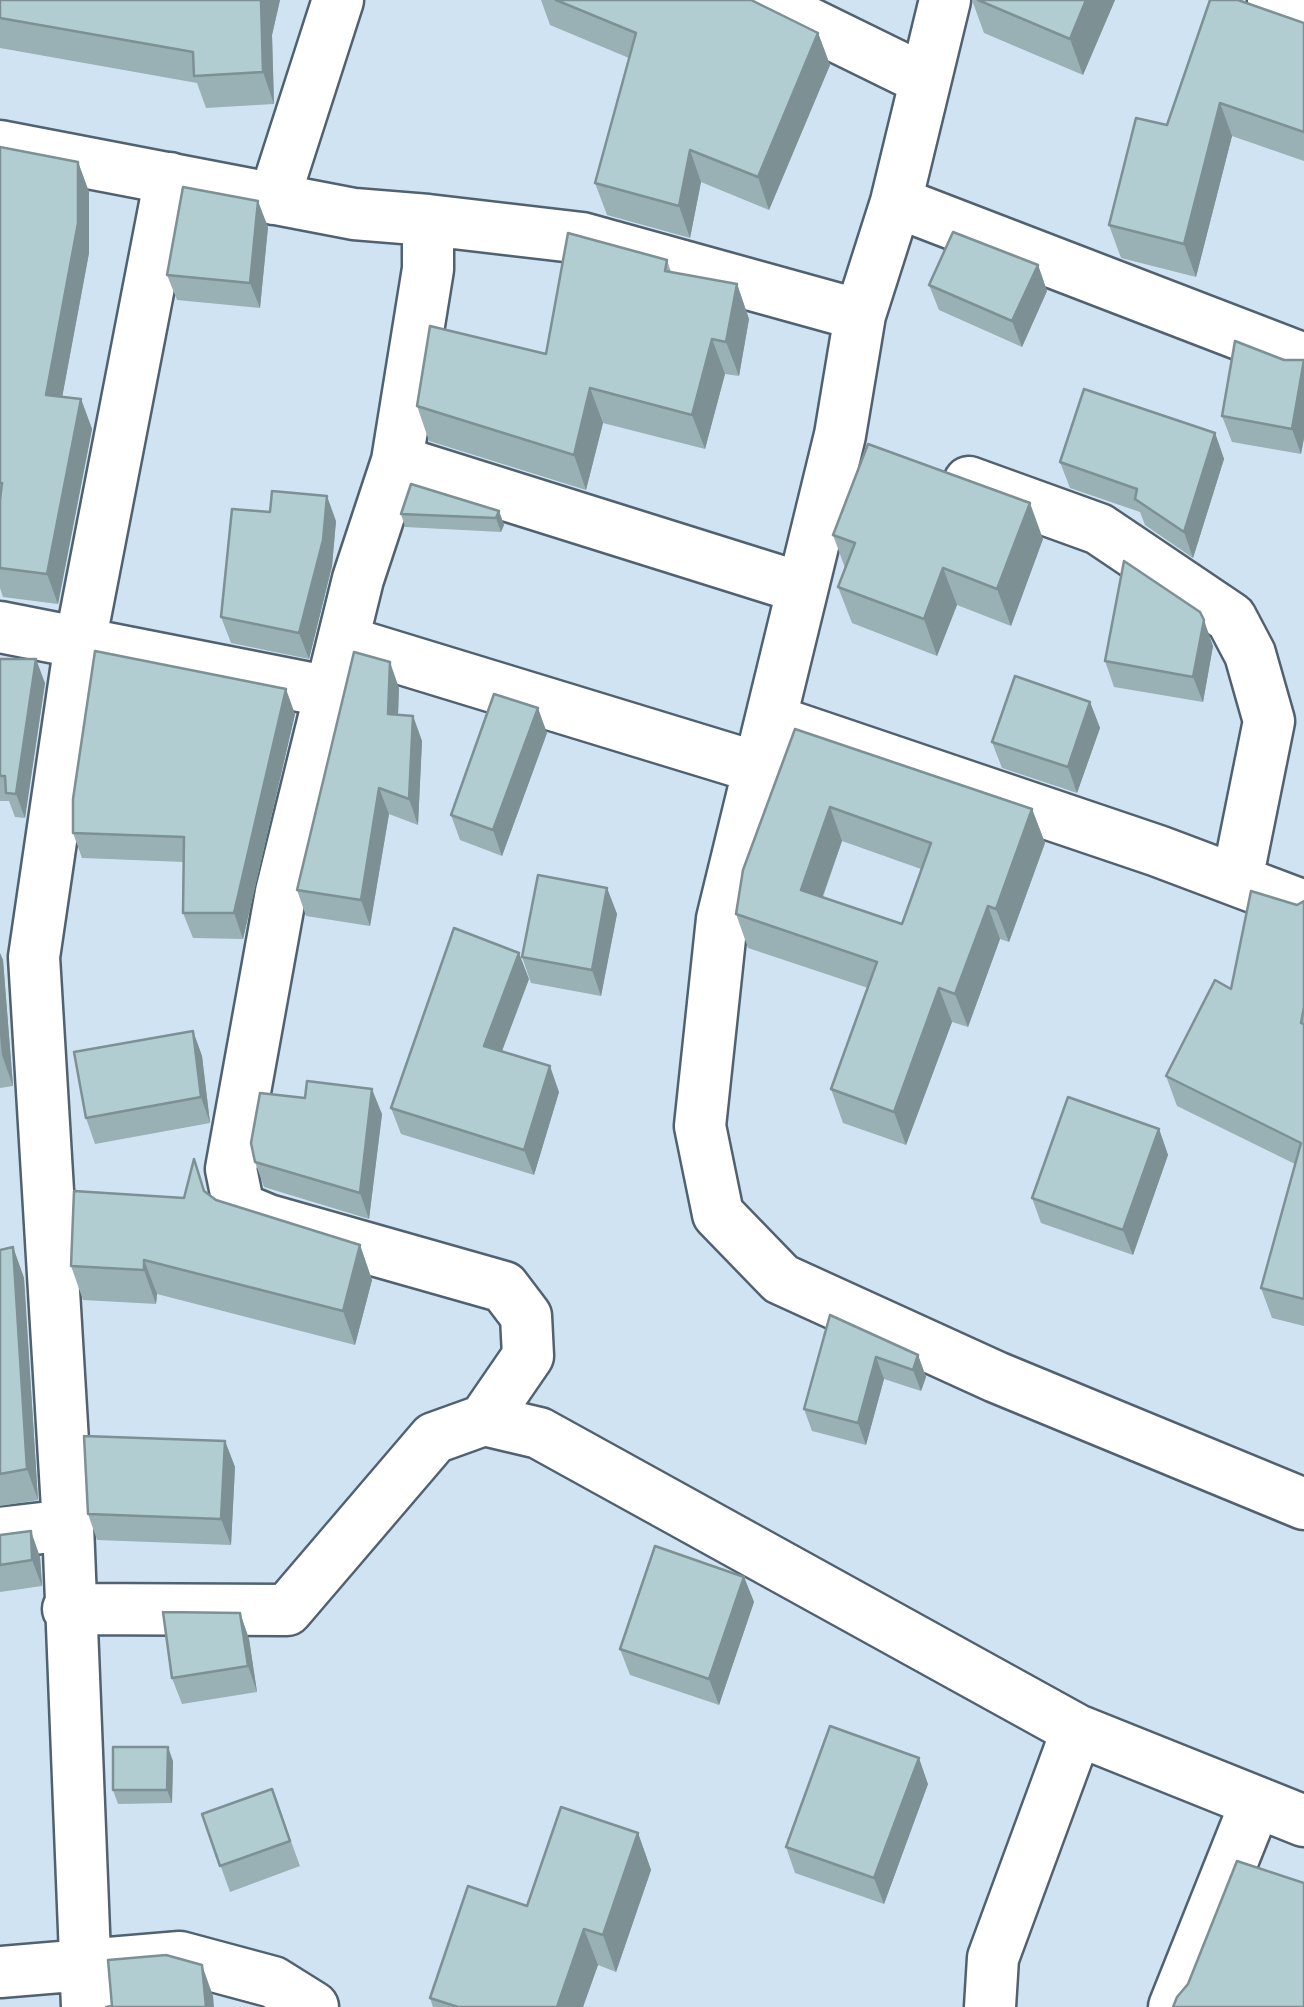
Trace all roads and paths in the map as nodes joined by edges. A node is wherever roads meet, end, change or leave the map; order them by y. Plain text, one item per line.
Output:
1 (338, 0) edge
2 (762, 0) edge
3 (945, 0) edge
4 (1273, 0) edge
5 (1304, 11) edge
6 (925, 80) junction
7 (0, 146) edge
8 (170, 178) junction
9 (274, 198) junction
10 (896, 202) junction
11 (428, 220) junction
12 (860, 315) junction
13 (1304, 359) edge
14 (397, 461) junction
15 (932, 468) edge
16 (802, 588) junction
17 (0, 626) edge
18 (343, 641) junction
19 (80, 643) junction
20 (330, 692) junction
21 (771, 720) junction
22 (759, 768) junction
23 (1237, 880) junction
24 (1304, 906) edge
25 (17, 960) edge
26 (484, 1420) junction
27 (1304, 1504) edge
28 (68, 1526) junction
29 (0, 1533) edge
30 (68, 1609) junction
31 (1077, 1730) junction
32 (1256, 1802) junction
33 (1304, 1821) edge
34 (0, 1972) edge
35 (84, 1987) edge
36 (230, 1987) edge
37 (314, 2007) edge
38 (990, 2007) edge
39 (1174, 2007) edge

1 - 9 street
2 - 6 street
3 - 6 street
4 - 5 street
6 - 10 street
7 - 8 street
8 - 9 street
8 - 19 street
9 - 11 street
10 - 12 street
10 - 13 street
11 - 12 street
11 - 14 street
12 - 16 street
14 - 16 street
14 - 18 street
15 - 23 street
16 - 21 street
17 - 19 street
18 - 20 street
18 - 22 street
19 - 20 street
19 - 25 street
20 - 26 street
21 - 22 street
21 - 23 street
22 - 27 street
23 - 24 street
25 - 28 street
26 - 30 street
26 - 31 street
28 - 29 street
28 - 30 street
30 - 35 street
31 - 32 street
31 - 38 street
32 - 33 street
32 - 39 street
34 - 35 street
35 - 36 street
36 - 37 street

